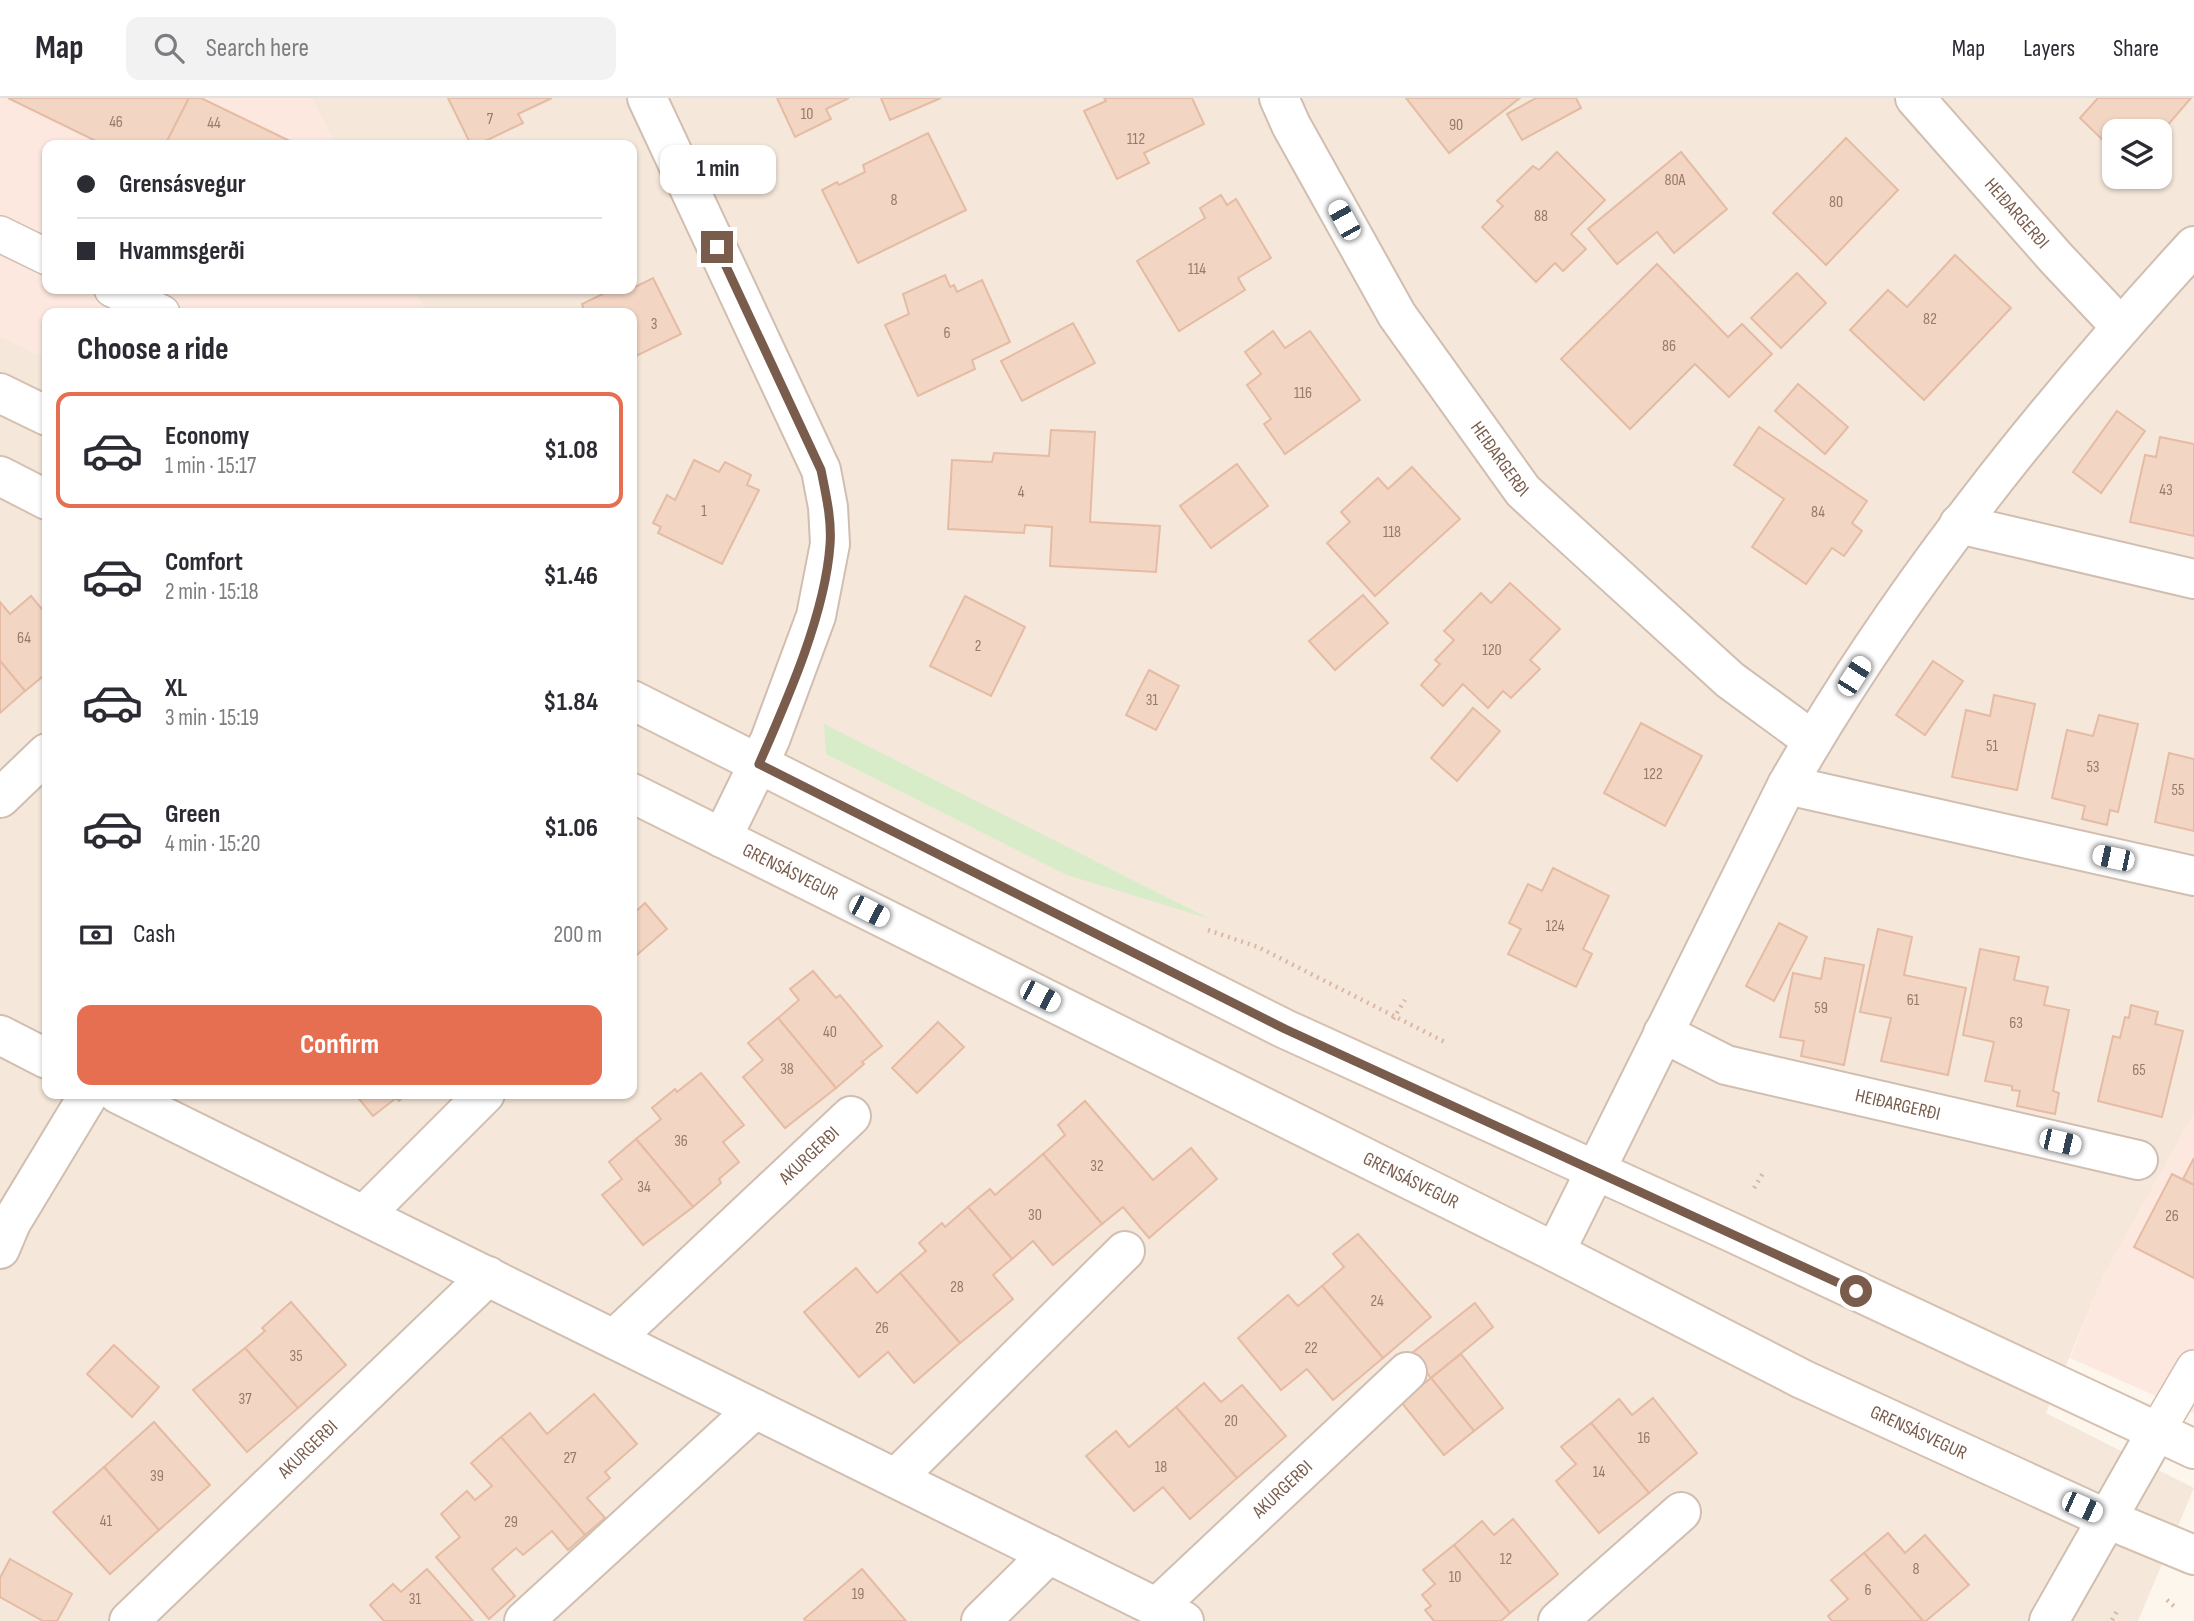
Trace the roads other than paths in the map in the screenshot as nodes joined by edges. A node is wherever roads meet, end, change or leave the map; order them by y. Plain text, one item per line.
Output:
1 (647, 98) edge
2 (1279, 98) edge
3 (1915, 98) edge
4 (0, 234) edge
5 (2194, 246) edge
6 (42, 255) edge
7 (2179, 281) edge
8 (122, 294) edge
9 (152, 308) edge
10 (2120, 326) junction
11 (0, 393) edge
12 (42, 414) edge
13 (0, 476) edge
14 (42, 497) edge
15 (1959, 524) junction
16 (2194, 579) edge
17 (637, 703) edge
18 (1812, 740) junction
19 (42, 758) edge
20 (759, 764) junction
21 (1787, 785) junction
22 (637, 796) edge
23 (0, 798) edge
24 (722, 838) junction
25 (2194, 876) edge
26 (1663, 1033) junction
27 (0, 1035) edge
28 (42, 1056) edge
29 (86, 1099) edge
30 (128, 1099) edge
31 (480, 1099) edge
32 (851, 1116) dead end
33 (2138, 1160) dead end
34 (1595, 1171) junction
35 (364, 1215) junction
36 (0, 1249) edge
37 (1125, 1251) dead end
38 (1555, 1252) junction
39 (488, 1276) junction
40 (614, 1339) junction
41 (2194, 1368) edge
42 (1408, 1372) dead end
43 (755, 1409) junction
44 (2157, 1431) junction
45 (2194, 1449) edge
46 (896, 1478) junction
47 (1681, 1512) dead end
48 (2107, 1519) junction
49 (1049, 1554) junction
50 (2194, 1555) edge
51 (1171, 1614) edge
52 (129, 1621) edge
53 (524, 1621) edge
54 (981, 1621) edge
55 (1558, 1621) edge
56 (2049, 1621) edge

1 - 20 street
2 - 18 street, HEIÐARGERÐI
3 - 10 street, HEIÐARGERÐI
4 - 6 lane
5 - 7 street
7 - 10 street
8 - 9 lane
10 - 15 street
11 - 12 street
13 - 14 street
15 - 16 street
15 - 18 street
17 - 20 street
18 - 21 street
19 - 23 street
20 - 24 street
20 - 34 street
21 - 25 street
21 - 26 street
22 - 24 street, GRENSÁSVEGUR
24 - 38 street, GRENSÁSVEGUR
26 - 33 street, HEIÐARGERÐI
26 - 34 street
27 - 28 street
29 - 36 street
30 - 35 street, AKURGERÐI
31 - 35 street
32 - 40 street, AKURGERÐI
34 - 38 street
34 - 44 street
35 - 39 street, AKURGERÐI
37 - 46 street
38 - 48 street, GRENSÁSVEGUR
39 - 40 street, AKURGERÐI
39 - 52 street, AKURGERÐI
40 - 43 street, AKURGERÐI
41 - 44 lane
42 - 51 street, AKURGERÐI
43 - 46 street, AKURGERÐI
43 - 53 street
44 - 45 street
44 - 48 street
46 - 49 street, AKURGERÐI
47 - 55 street
48 - 50 street, GRENSÁSVEGUR
48 - 56 street
49 - 51 street, AKURGERÐI
49 - 54 street

